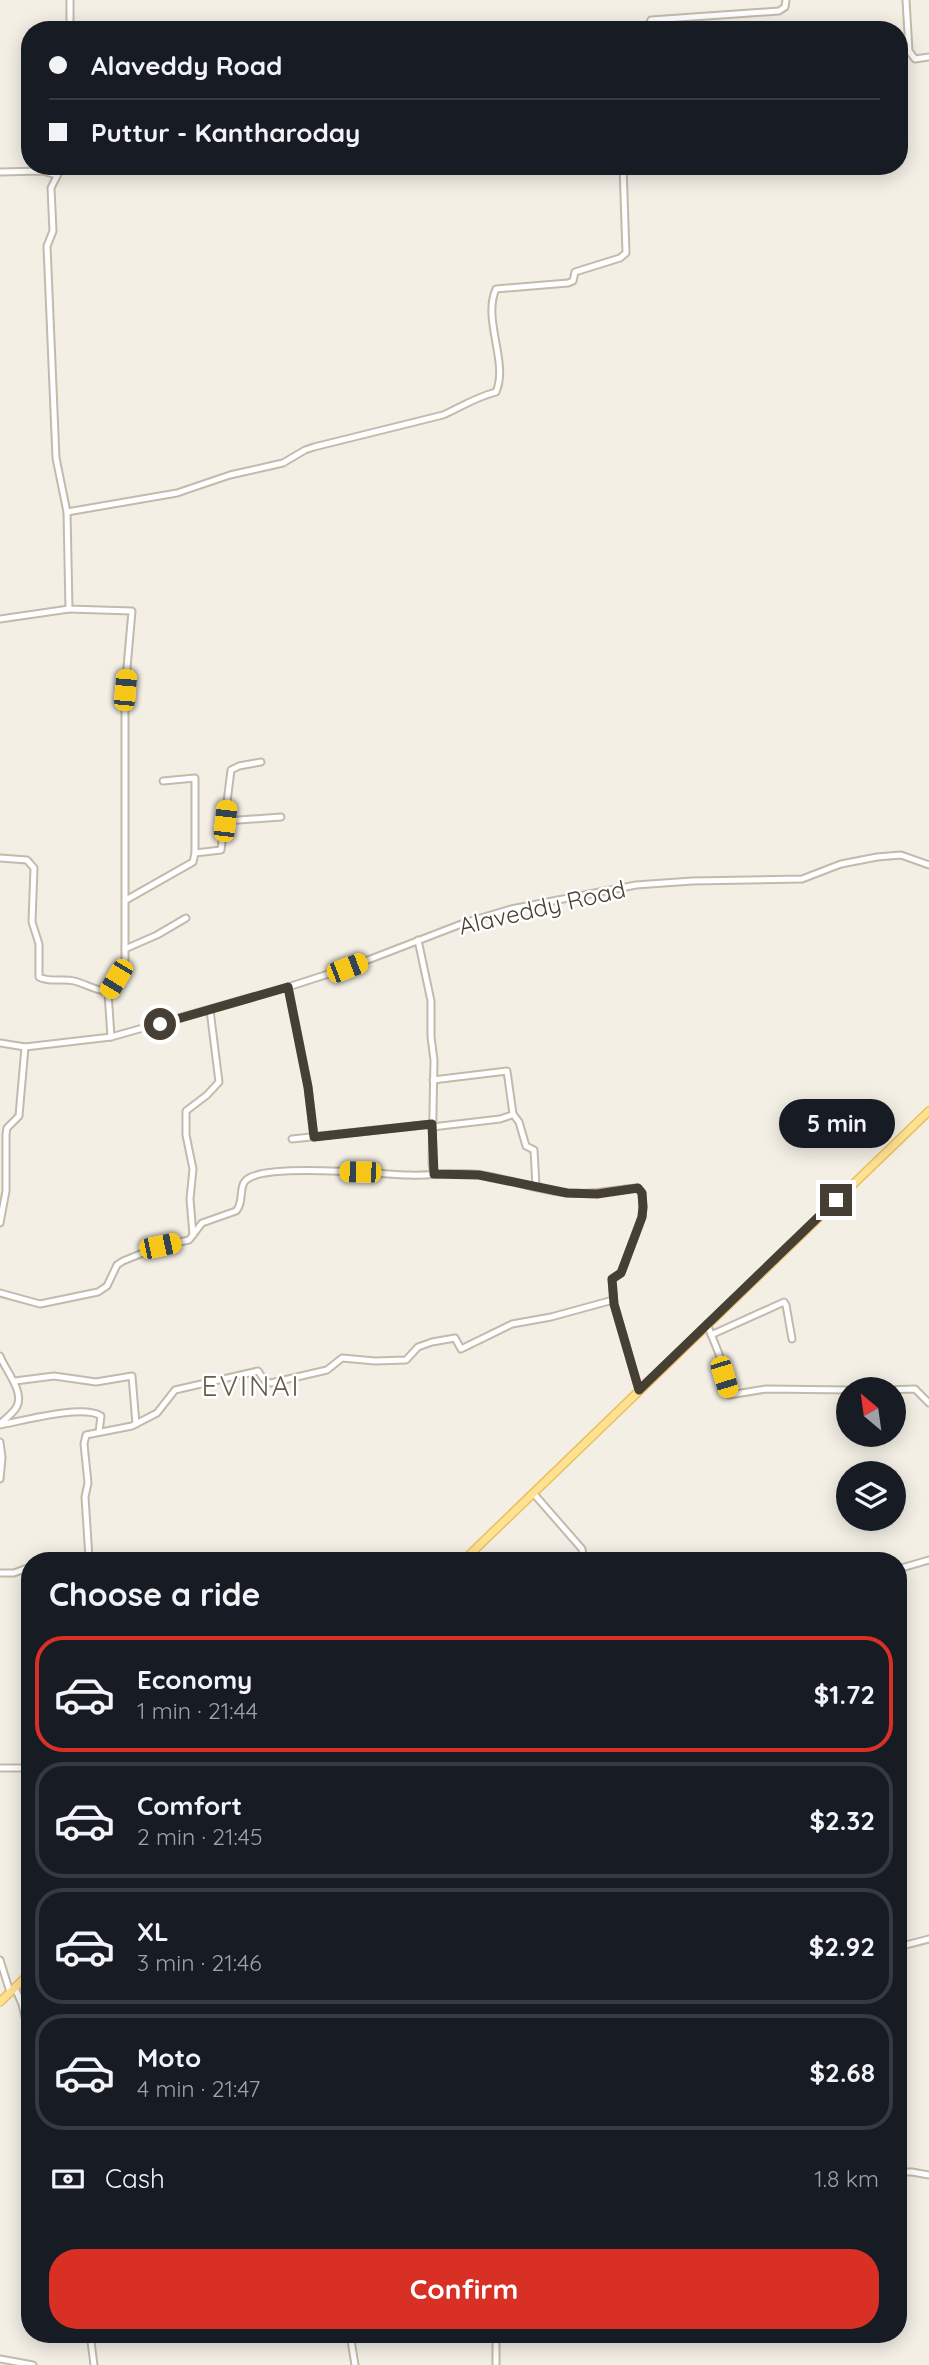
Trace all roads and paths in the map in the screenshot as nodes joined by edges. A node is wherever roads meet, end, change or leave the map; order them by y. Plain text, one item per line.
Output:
1 (70, 0) edge
2 (786, 0) edge
3 (906, 0) edge
4 (70, 21) edge
5 (651, 21) edge
6 (906, 21) edge
7 (908, 34) edge
8 (929, 57) edge
9 (0, 172) edge
10 (21, 172) edge
11 (57, 175) edge
12 (623, 175) edge
13 (67, 512) junction
14 (69, 609) junction
15 (0, 619) edge
16 (261, 762) dead end
17 (163, 780) dead end
18 (281, 817) dead end
19 (225, 821) junction
20 (195, 853) junction
21 (0, 858) edge
22 (929, 865) edge
23 (126, 900) junction
24 (186, 918) dead end
25 (418, 940) junction
26 (125, 949) junction
27 (288, 987) junction
28 (108, 992) junction
29 (210, 1010) junction
30 (111, 1037) junction
31 (0, 1043) edge
32 (25, 1047) junction
33 (433, 1080) junction
34 (929, 1111) edge
35 (512, 1115) dead end
36 (432, 1126) junction
37 (314, 1137) junction
38 (292, 1139) dead end
39 (434, 1174) junction
40 (536, 1186) junction
41 (0, 1223) edge
42 (193, 1238) junction
43 (0, 1293) edge
44 (613, 1300) junction
45 (707, 1324) junction
46 (711, 1335) junction
47 (792, 1339) dead end
48 (0, 1356) edge
49 (15, 1381) junction
50 (906, 1389) edge
51 (639, 1390) junction
52 (836, 1390) edge
53 (929, 1403) edge
54 (136, 1424) junction
55 (0, 1425) edge
56 (99, 1432) junction
57 (0, 1443) edge
58 (0, 1479) edge
59 (534, 1494) junction
60 (89, 1552) edge
61 (473, 1552) edge
62 (582, 1552) edge
63 (929, 1560) edge
64 (907, 1566) edge
65 (21, 1570) edge
66 (0, 1573) edge
67 (0, 1768) edge
68 (21, 1768) edge
69 (929, 1939) edge
70 (907, 1945) edge
71 (0, 1960) edge
72 (21, 1982) edge
73 (12, 1990) junction
74 (0, 2002) edge
75 (21, 2003) edge
76 (907, 2173) edge
77 (929, 2175) edge
78 (91, 2343) edge
79 (351, 2343) edge
80 (496, 2343) edge
81 (0, 2359) edge
82 (33, 2365) edge
83 (94, 2365) edge
84 (355, 2365) edge
85 (496, 2365) edge

1 - 4 street
2 - 5 street
3 - 6 street
7 - 8 street
9 - 10 street
11 - 13 street
12 - 13 street
13 - 14 street
14 - 15 street
14 - 23 street
16 - 19 street
17 - 20 street
18 - 19 street
19 - 20 street
20 - 23 street
21 - 28 street
22 - 25 street, Alaveddy Road
23 - 26 street
24 - 26 street
25 - 27 street, Alaveddy Road
25 - 33 street
26 - 28 street
27 - 29 street, Alaveddy Road
27 - 37 street
28 - 30 street
29 - 30 street, Alaveddy Road
29 - 42 street
30 - 32 street, Alaveddy Road
31 - 32 street, Alaveddy Road
32 - 41 street
33 - 36 street
33 - 40 street
34 - 45 main road
35 - 36 street
36 - 37 street
36 - 39 street
37 - 38 street
39 - 40 street
39 - 42 street
40 - 44 street
42 - 43 street
44 - 51 street
44 - 54 street
45 - 46 street
45 - 51 main road
46 - 47 street
46 - 52 street
48 - 49 street
49 - 54 street
49 - 55 street
50 - 53 street
51 - 59 main road
54 - 56 street
55 - 56 street
56 - 60 street
57 - 58 street
59 - 61 main road
59 - 62 street
63 - 64 street
65 - 66 street
67 - 68 street
69 - 70 street
71 - 73 street
72 - 73 main road
73 - 74 main road
73 - 75 street
76 - 77 street
78 - 83 street
79 - 84 street
80 - 85 street
81 - 82 street

